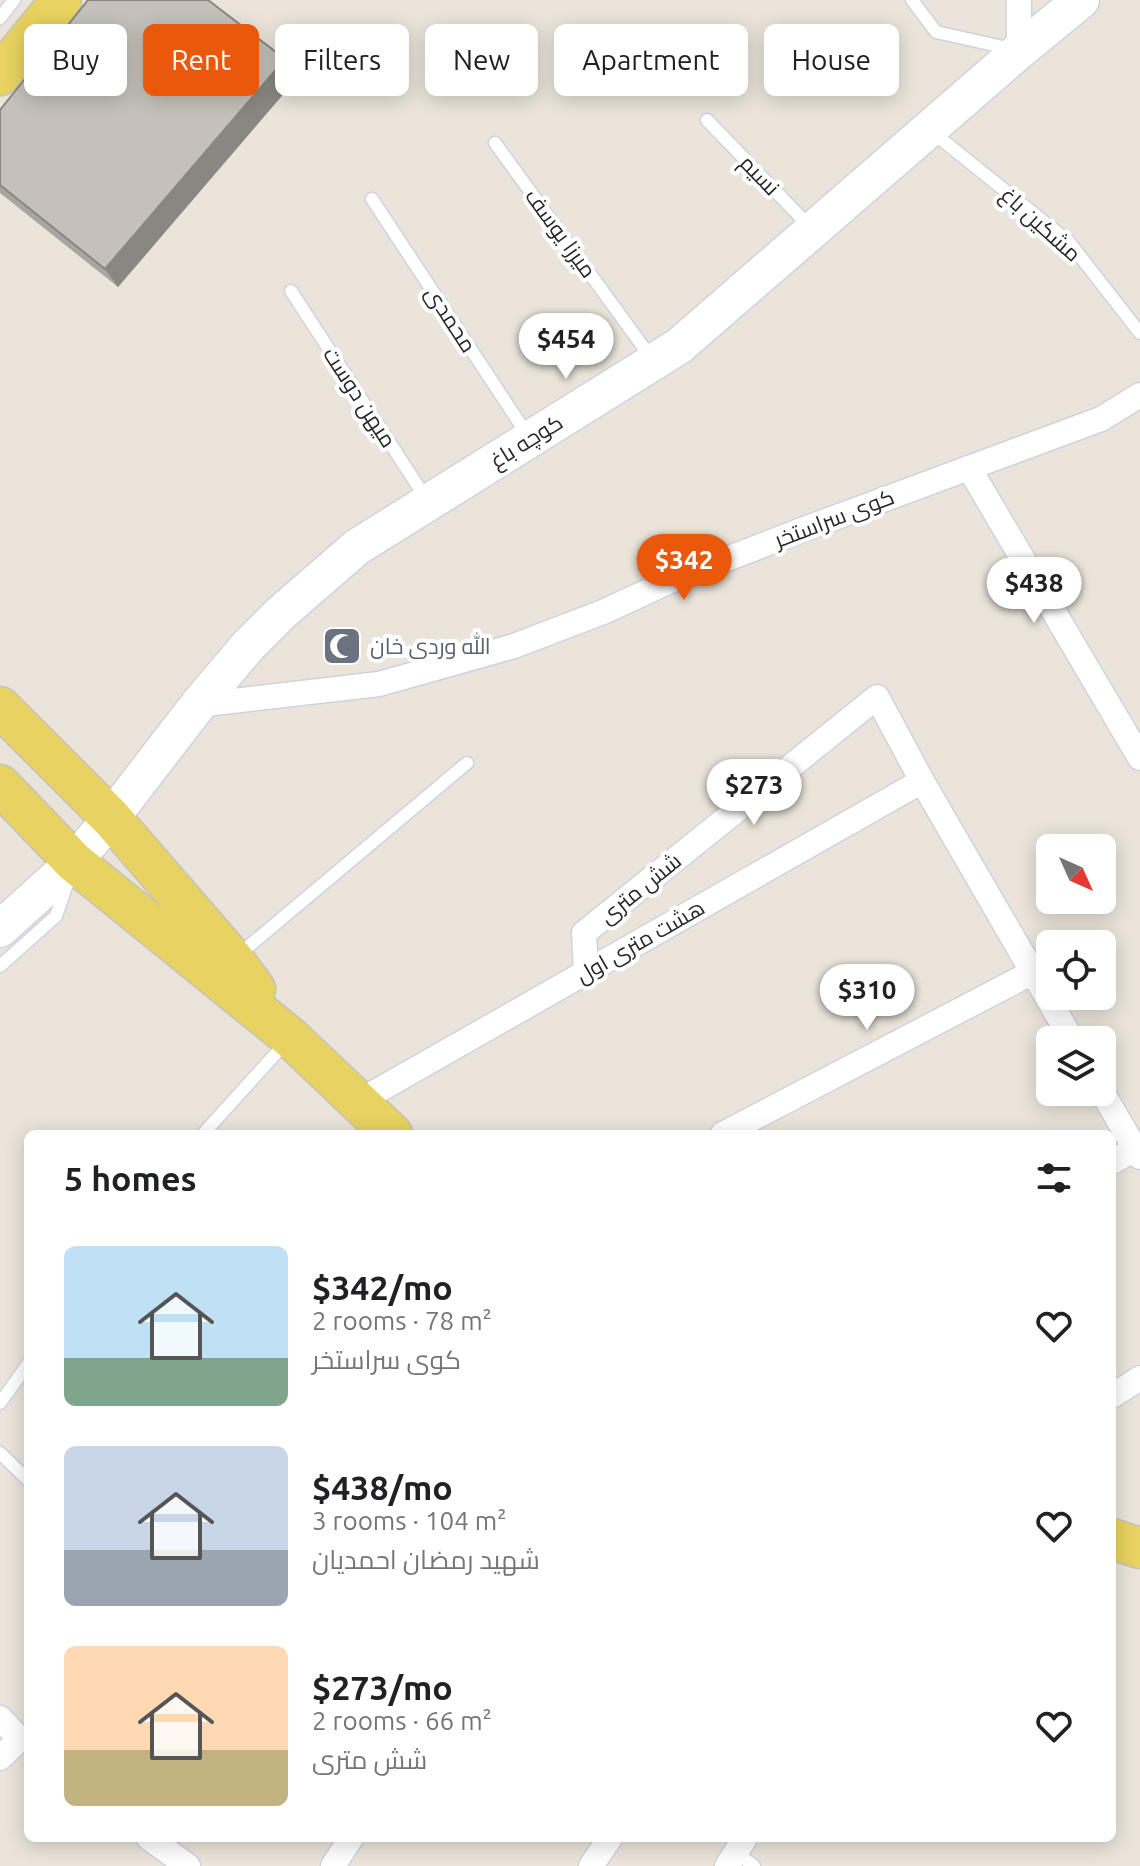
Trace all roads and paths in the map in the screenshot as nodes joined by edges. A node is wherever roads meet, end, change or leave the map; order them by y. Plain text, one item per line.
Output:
1 (14, 0) edge
2 (61, 0) edge
3 (912, 0) edge
4 (1019, 0) edge
5 (1081, 0) edge
6 (0, 18) edge
7 (1019, 51) junction
8 (0, 75) edge
9 (707, 120) dead end
10 (929, 129) junction
11 (495, 143) dead end
12 (372, 199) dead end
13 (813, 230) junction
14 (291, 291) dead end
15 (1140, 333) edge
16 (654, 361) junction
17 (1140, 395) edge
18 (530, 439) junction
19 (969, 468) junction
20 (429, 502) junction
21 (198, 705) junction
22 (0, 707) edge
23 (1140, 758) edge
24 (467, 763) dead end
25 (922, 781) junction
26 (0, 785) edge
27 (111, 818) junction
28 (74, 862) junction
29 (0, 929) edge
30 (233, 959) junction
31 (0, 966) edge
32 (586, 972) junction
33 (1033, 972) junction
34 (1064, 1026) edge
35 (291, 1038) junction
36 (358, 1102) junction
37 (1111, 1106) edge
38 (207, 1130) edge
39 (388, 1130) edge
40 (731, 1130) edge
41 (1138, 1151) edge
42 (1116, 1160) edge
43 (24, 1370) edge
44 (1140, 1378) edge
45 (1116, 1393) edge
46 (0, 1403) edge
47 (0, 1453) edge
48 (24, 1476) edge
49 (1116, 1540) edge
50 (1140, 1548) edge
51 (0, 1718) edge
52 (24, 1735) edge
53 (0, 1758) edge
54 (155, 1842) edge
55 (348, 1842) edge
56 (607, 1842) edge
57 (188, 1866) edge
58 (333, 1866) edge
59 (591, 1866) edge

1 - 6 lane
2 - 8 main road
3 - 7 lane
4 - 7 street
5 - 7 main road, کوچه باغ
7 - 10 main road, کوچه باغ
9 - 13 lane, نسیم
10 - 13 main road, کوچه باغ
10 - 15 lane, مشکین باغ
11 - 16 lane, میرزا یوسف
12 - 18 lane, محمدی
13 - 16 main road, کوچه باغ
14 - 20 lane, میهن دوست
16 - 18 main road, کوچه باغ
17 - 19 street, کوی سراستخر
18 - 20 main road, کوچه باغ
19 - 21 street, کوی سراستخر
19 - 23 street
20 - 21 main road, کوچه باغ
21 - 27 main road, کوچه باغ
22 - 27 main road
24 - 30 lane
25 - 32 street, هشت متری اول
25 - 32 street, شش متری
25 - 33 street
26 - 28 main road
27 - 28 main road, کوچه باغ
27 - 30 main road
28 - 29 main road
28 - 31 lane
28 - 35 main road
30 - 35 main road
32 - 36 street, هشت متری اول
33 - 34 street
33 - 40 street
35 - 36 main road
35 - 38 lane
36 - 39 main road
37 - 41 street
41 - 42 street
43 - 46 lane
44 - 45 street
47 - 48 lane
49 - 50 main road
51 - 52 street
52 - 53 street
54 - 57 street
55 - 58 street
56 - 59 street

